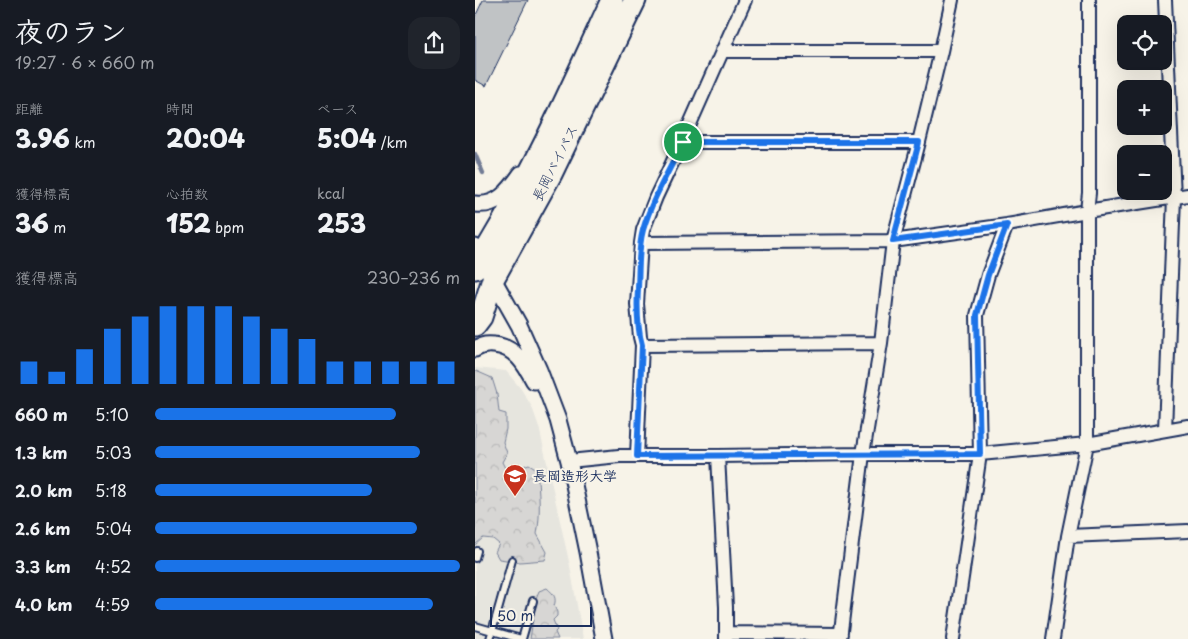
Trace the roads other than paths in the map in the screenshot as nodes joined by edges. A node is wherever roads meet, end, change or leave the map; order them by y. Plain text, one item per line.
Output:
1 (612, 0) edge
2 (635, 0) edge
3 (745, 0) edge
4 (952, 0) edge
5 (1089, 0) edge
6 (1165, 0) edge
7 (722, 51) junction
8 (941, 51) junction
9 (556, 120) junction
10 (683, 142) junction
11 (919, 142) junction
12 (1188, 195) edge
13 (1174, 197) junction
14 (475, 204) edge
15 (1087, 211) junction
16 (1007, 225) junction
17 (893, 241) junction
18 (641, 243) junction
19 (481, 263) edge
20 (475, 326) edge
21 (881, 343) junction
22 (642, 345) junction
23 (475, 349) edge
24 (1188, 426) edge
25 (1165, 430) junction
26 (1087, 444) junction
27 (863, 454) junction
28 (980, 454) junction
29 (637, 456) junction
30 (718, 456) junction
31 (569, 461) junction
32 (1188, 531) edge
33 (1068, 536) junction
34 (512, 560) dead end
35 (533, 601) dead end
36 (475, 626) edge
37 (492, 631) junction
38 (726, 636) edge
39 (840, 636) edge
40 (489, 639) edge
41 (522, 639) edge
42 (598, 639) edge
43 (604, 639) edge
44 (953, 639) edge
45 (1053, 639) edge

1 - 9 highway, 長岡バイパス
2 - 19 highway, 長岡バイパス
3 - 7 street
4 - 8 street
5 - 15 street
6 - 13 street
7 - 8 street
7 - 10 street
8 - 11 street
9 - 14 street
9 - 19 highway, 長岡バイパス
10 - 11 street
10 - 18 street
11 - 17 street
12 - 13 street
13 - 15 street
13 - 25 street
15 - 16 street
15 - 26 street
16 - 17 street
16 - 28 street
17 - 18 street
17 - 21 street
18 - 22 street
19 - 20 highway, 長岡バイパス
19 - 31 street
21 - 22 street
21 - 27 street
22 - 29 street
23 - 42 street
24 - 25 street
25 - 26 street
26 - 28 street
26 - 33 street
27 - 28 street
27 - 30 street
27 - 39 street
28 - 44 street
29 - 30 street
29 - 31 street
30 - 38 street
31 - 43 street
32 - 33 street
33 - 45 street
34 - 37 lane
35 - 41 lane
36 - 37 lane
37 - 40 lane
37 - 41 lane
38 - 39 street

